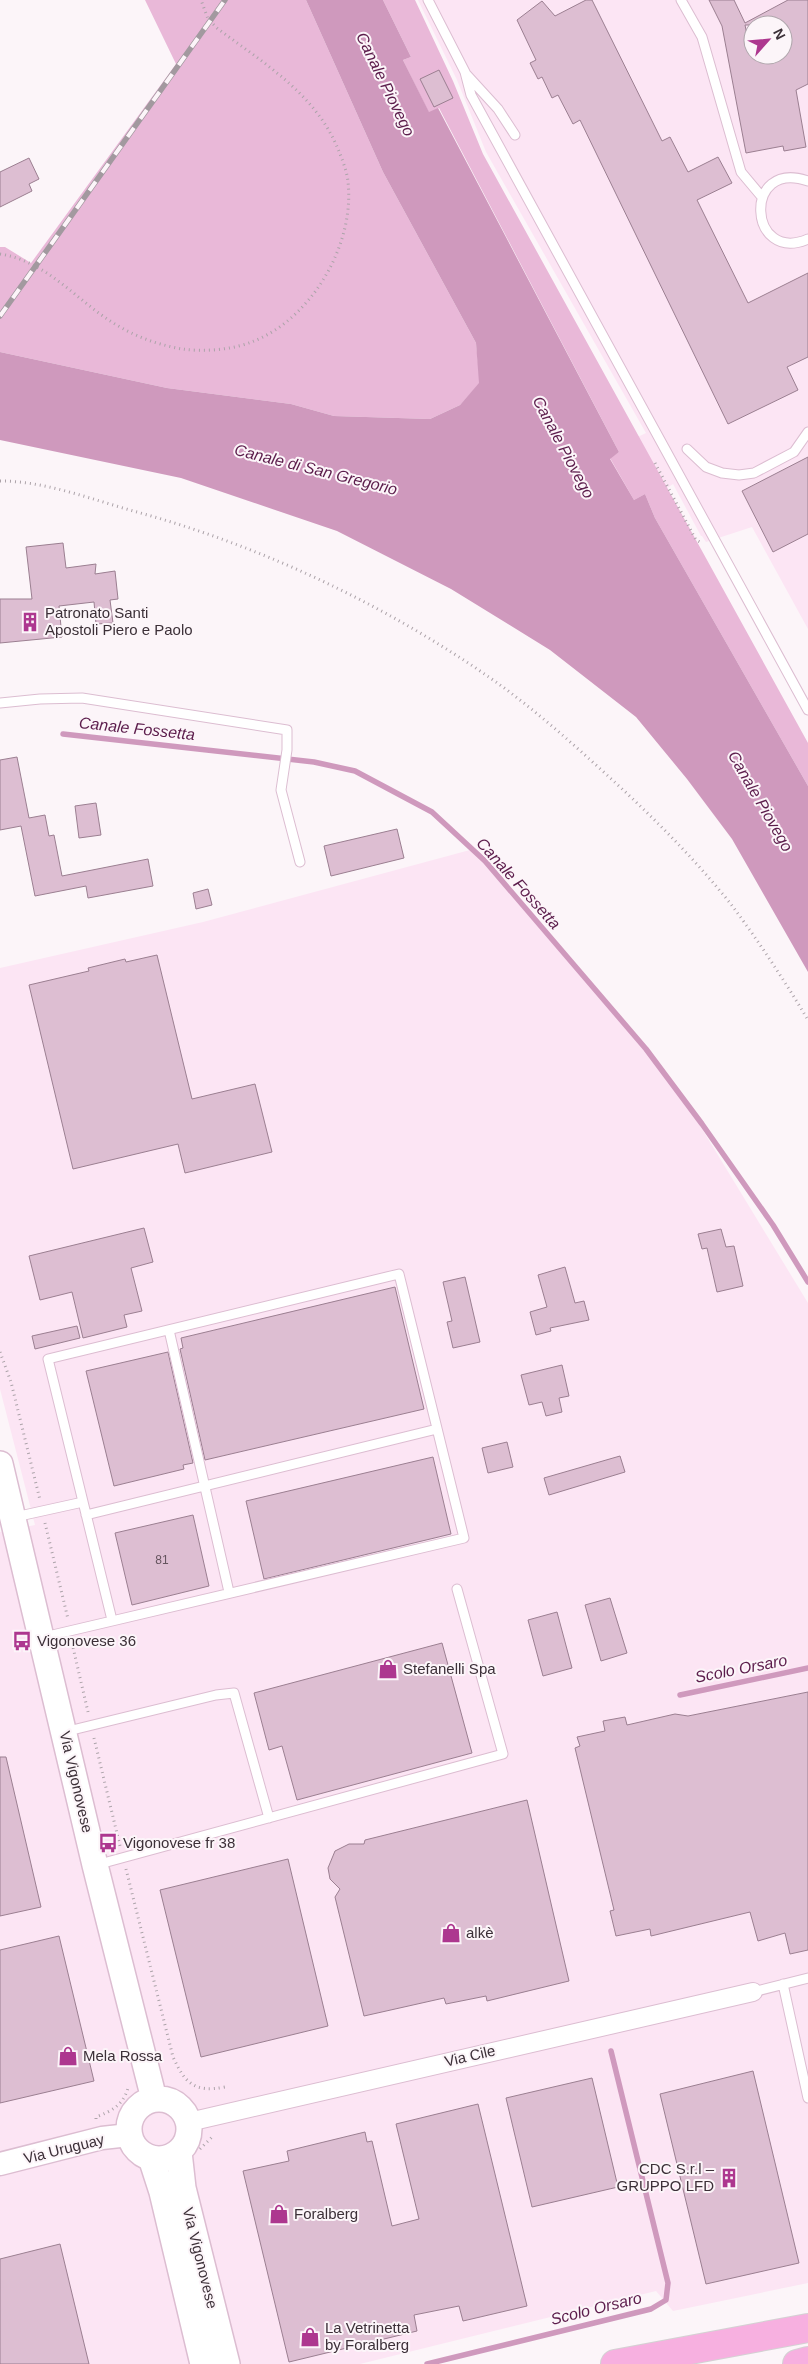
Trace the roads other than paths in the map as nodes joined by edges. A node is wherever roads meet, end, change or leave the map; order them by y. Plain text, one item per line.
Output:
1 (428, 0) edge
2 (681, 0) edge
3 (465, 72) junction
4 (515, 135) dead end
5 (808, 182) edge
6 (762, 197) junction
7 (808, 239) edge
8 (808, 432) edge
9 (688, 449) dead end
10 (0, 703) edge
11 (808, 710) edge
12 (300, 862) dead end
13 (169, 1330) junction
14 (437, 1429) junction
15 (0, 1464) edge
16 (204, 1486) junction
17 (83, 1502) junction
18 (86, 1515) junction
19 (6, 1519) edge
20 (457, 1589) dead end
21 (229, 1592) junction
22 (112, 1620) junction
23 (41, 1637) junction
24 (64, 1732) junction
25 (269, 1818) junction
26 (95, 1865) junction
27 (808, 1978) edge
28 (783, 1984) junction
29 (753, 1992) joint
30 (808, 2098) edge
31 (154, 2099) junction
32 (188, 2122) junction
33 (129, 2135) junction
34 (189, 2152) junction
35 (151, 2158) junction
36 (0, 2164) edge
37 (808, 2328) edge
38 (808, 2361) edge
39 (203, 2364) edge
40 (227, 2364) edge
41 (615, 2364) edge
42 (797, 2364) edge

1 - 3 lane
2 - 6 lane
3 - 4 lane
3 - 11 lane
5 - 6 lane
6 - 7 lane
8 - 9 lane
10 - 12 lane
13 - 14 lane
13 - 16 lane
13 - 17 lane
14 - 16 lane
14 - 21 lane
15 - 19 main road, Via Vigonovese
16 - 18 lane
16 - 21 lane
17 - 18 lane
17 - 19 lane
18 - 22 lane
19 - 23 main road, Via Vigonovese
20 - 25 lane
21 - 22 lane
22 - 23 lane
23 - 24 main road, Via Vigonovese
24 - 25 lane
24 - 26 main road, Via Vigonovese
25 - 26 lane
26 - 31 main road, Via Vigonovese
27 - 28 lane
28 - 29 lane
28 - 30 lane
29 - 32 street, Via Cile
31 - 32 main road
31 - 33 main road
32 - 34 main road, Via Vigonovese
33 - 35 main road
33 - 36 street, Via Uruguay
34 - 35 main road
34 - 40 main road, Via Vigonovese
35 - 39 main road, Via Vigonovese
37 - 41 highway
38 - 42 highway

